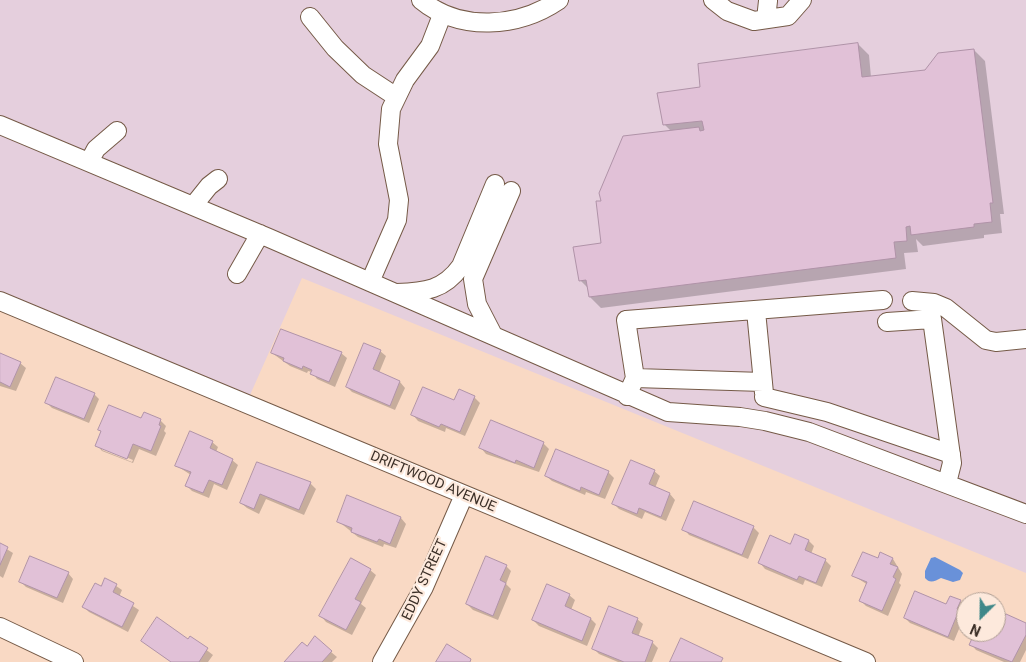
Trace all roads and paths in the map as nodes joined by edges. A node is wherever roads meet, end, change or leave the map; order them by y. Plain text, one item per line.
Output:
1 (421, 0) edge
2 (559, 0) edge
3 (713, 0) edge
4 (769, 0) edge
5 (802, 0) edge
6 (442, 15) junction
7 (310, 17) dead end
8 (766, 19) junction
9 (395, 96) junction
10 (0, 125) edge
11 (116, 131) dead end
12 (89, 162) junction
13 (218, 179) dead end
14 (193, 206) junction
15 (260, 234) junction
16 (237, 274) dead end
17 (370, 282) junction
18 (394, 293) junction
19 (883, 300) dead end
20 (0, 301) edge
21 (912, 301) dead end
22 (756, 311) junction
23 (887, 322) dead end
24 (493, 335) junction
25 (1026, 339) edge
26 (635, 378) junction
27 (764, 390) junction
28 (627, 396) junction
29 (765, 421) junction
30 (951, 454) junction
31 (947, 483) junction
32 (464, 495) junction
33 (1026, 514) edge
34 (0, 627) edge
35 (74, 662) edge
36 (382, 662) edge
37 (866, 662) edge

1 - 6 street
2 - 6 street
3 - 8 street
4 - 8 street
5 - 8 street
6 - 9 street
7 - 9 street
9 - 17 street
10 - 12 street
11 - 12 street
12 - 14 street
13 - 14 street
14 - 15 street
15 - 16 street
15 - 17 street
17 - 18 street
18 - 24 street
18 - 24 street
19 - 22 street
20 - 32 street, DRIFTWOOD AVENUE
21 - 25 street
22 - 26 street
22 - 27 street
23 - 30 street
24 - 28 street
26 - 27 street
26 - 28 street
27 - 29 street
27 - 30 street
28 - 29 street
29 - 31 street
30 - 31 street
31 - 33 street
32 - 36 street, EDDY STREET
32 - 37 street, DRIFTWOOD AVENUE
34 - 35 street

